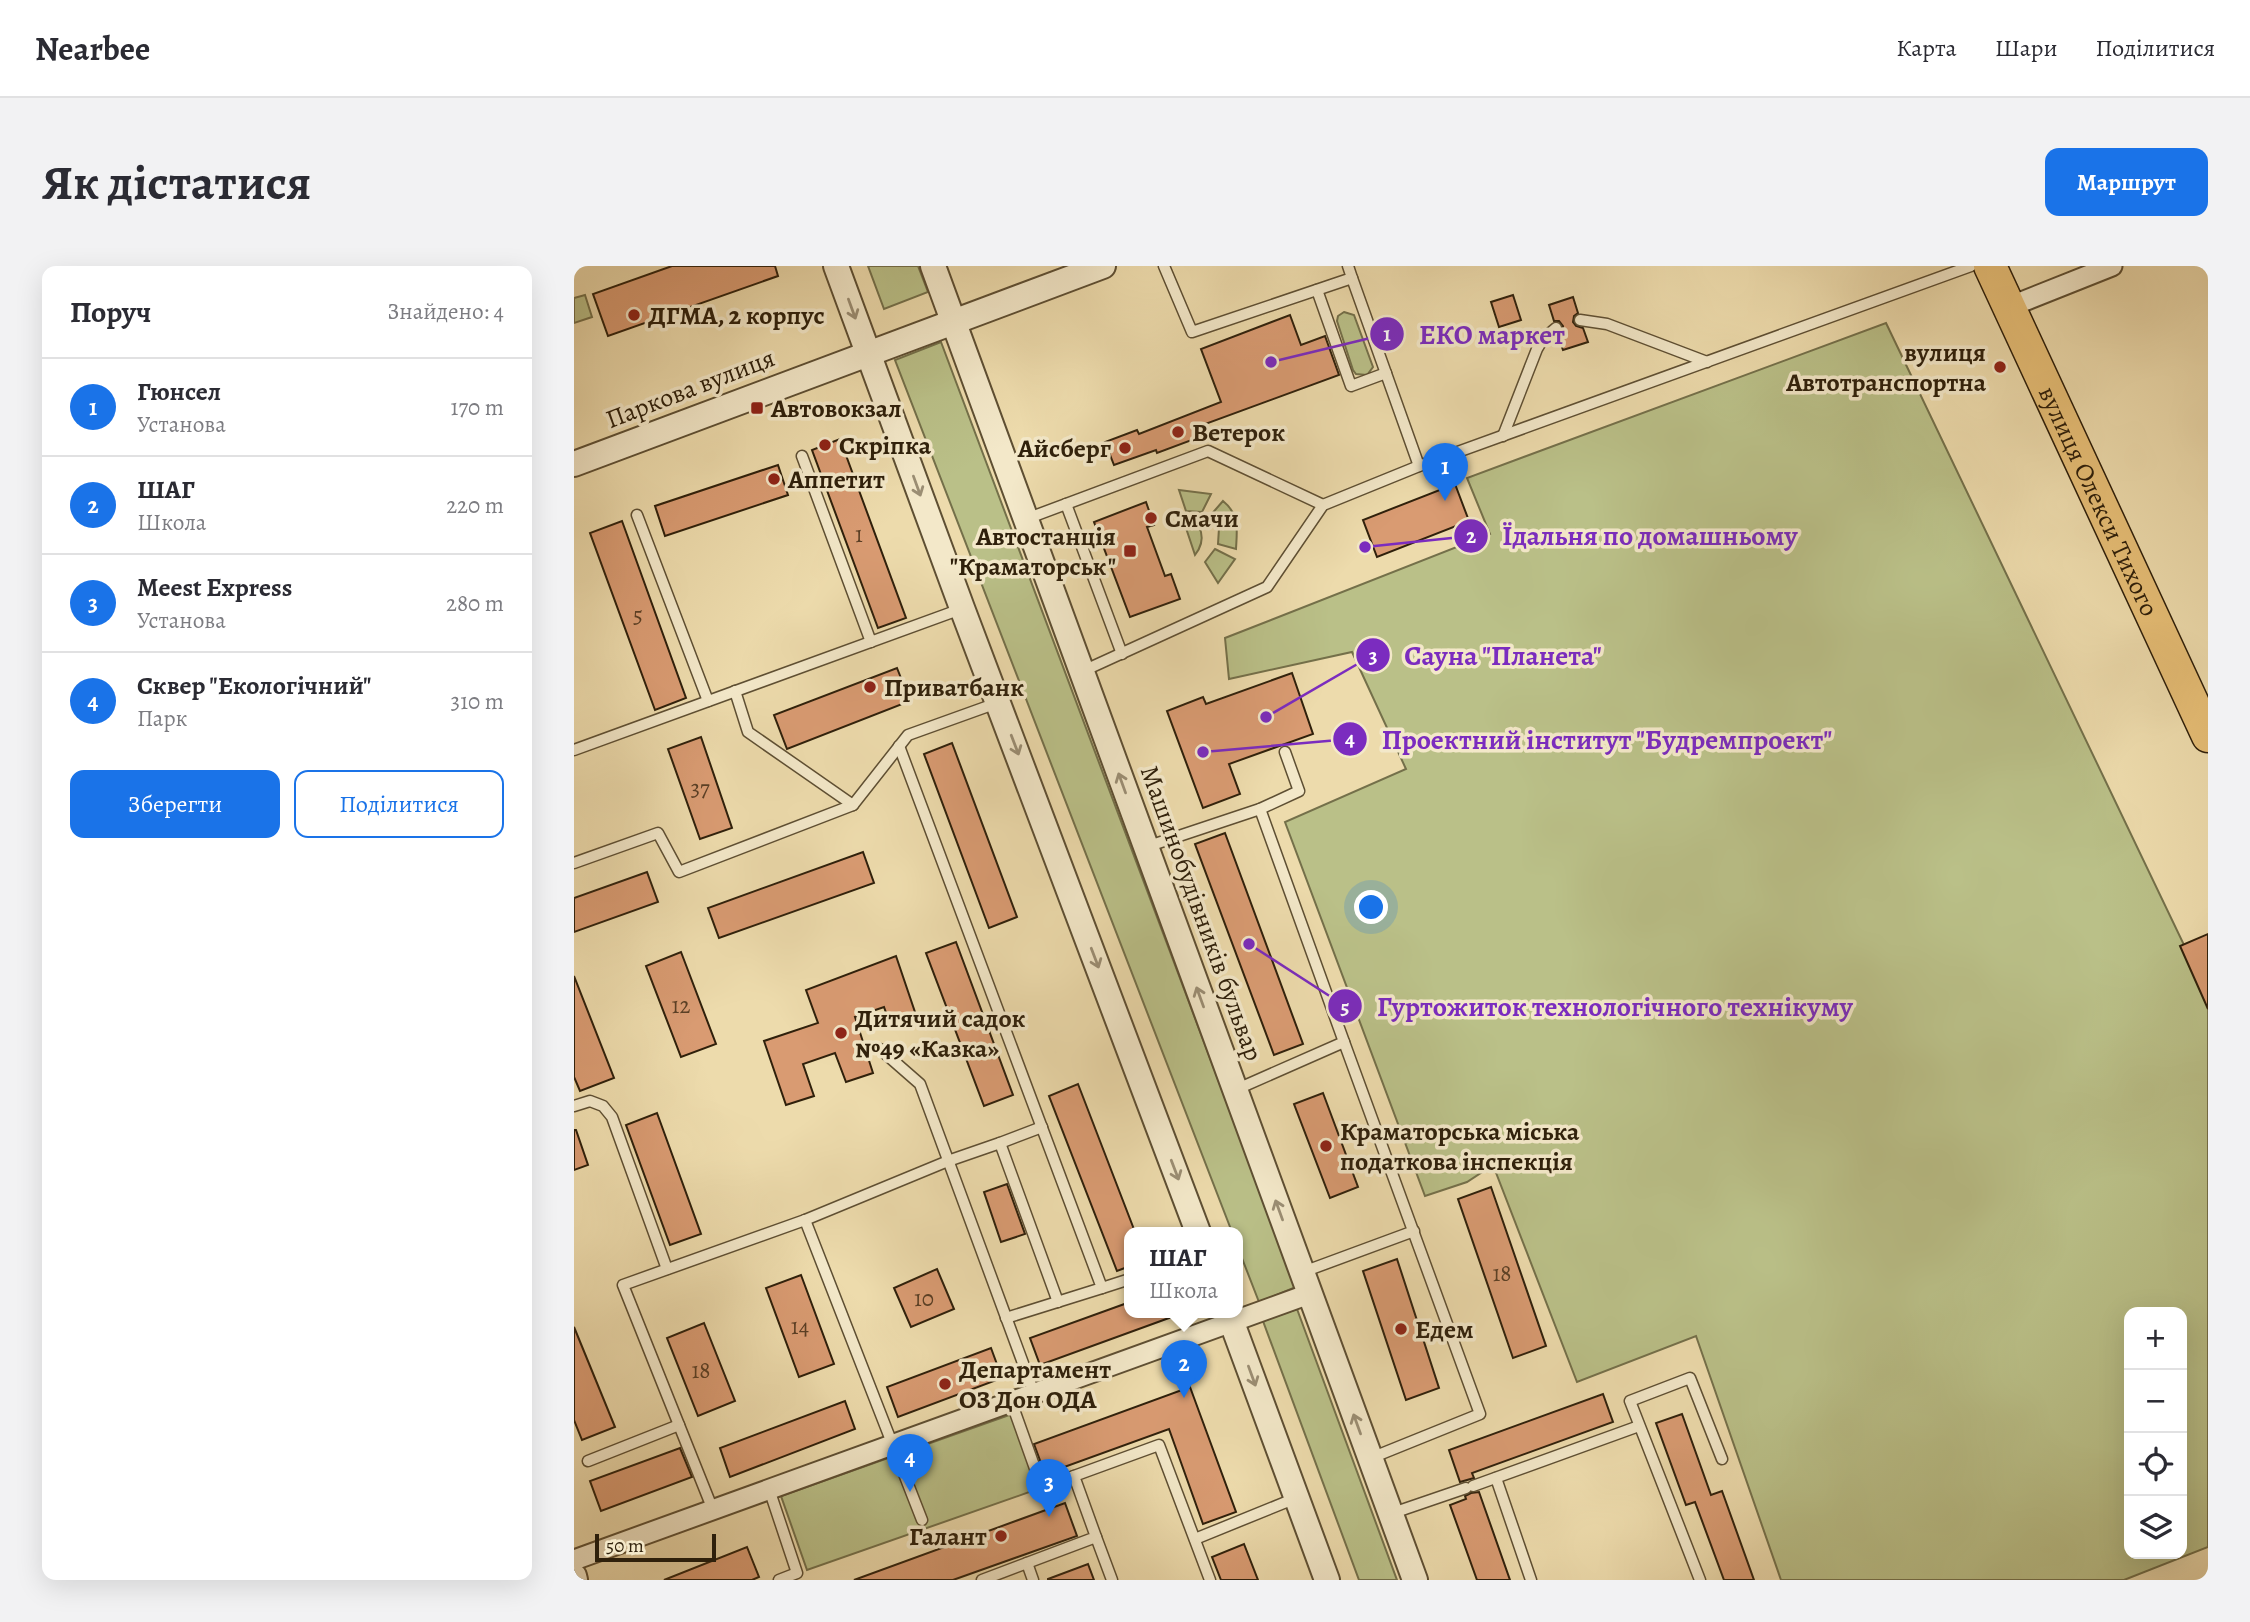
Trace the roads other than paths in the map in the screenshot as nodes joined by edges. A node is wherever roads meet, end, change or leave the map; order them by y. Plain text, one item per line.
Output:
1 (836, 266) edge
2 (933, 266) edge
3 (1103, 266) edge
4 (1164, 266) edge
5 (1348, 266) edge
6 (1971, 266) edge
7 (1990, 266) edge
8 (2109, 267) edge
9 (1352, 278) junction
10 (1317, 290) junction
11 (2009, 307) junction
12 (1580, 320) dead end
13 (954, 321) junction
14 (1556, 328) dead end
15 (868, 353) junction
16 (1707, 362) junction
17 (1386, 373) junction
18 (1503, 436) junction
19 (802, 456) dead end
20 (574, 464) edge
21 (1419, 466) junction
22 (1066, 504) junction
23 (1322, 505) junction
24 (637, 515) dead end
25 (1025, 519) junction
26 (962, 608) junction
27 (871, 642) junction
28 (1122, 654) junction
29 (1082, 672) junction
30 (735, 691) junction
31 (708, 701) junction
32 (999, 703) junction
33 (2208, 736) edge
34 (899, 746) junction
35 (574, 750) edge
36 (1286, 752) dead end
37 (853, 805) junction
38 (1260, 809) junction
39 (1146, 847) junction
40 (574, 863) edge
41 (1344, 1042) junction
42 (880, 1049) dead end
43 (1235, 1090) junction
44 (574, 1106) edge
45 (1042, 1127) junction
46 (1000, 1143) junction
47 (948, 1161) junction
48 (804, 1220) junction
49 (1196, 1227) edge
50 (1414, 1231) junction
51 (667, 1269) junction
52 (1124, 1281) edge
53 (1305, 1283) junction
54 (1102, 1288) junction
55 (1058, 1302) junction
56 (1243, 1311) edge
57 (1006, 1318) junction
58 (1227, 1318) edge
59 (1230, 1318) edge
60 (1034, 1393) junction
61 (1011, 1401) junction
62 (679, 1425) junction
63 (1639, 1426) junction
64 (893, 1444) junction
65 (1370, 1458) junction
66 (1722, 1459) dead end
67 (587, 1461) dead end
68 (1074, 1476) junction
69 (1496, 1478) junction
70 (769, 1489) junction
71 (1297, 1498) junction
72 (713, 1510) junction
73 (1390, 1514) junction
74 (922, 1520) dead end
75 (1096, 1537) junction
76 (1195, 1539) junction
77 (574, 1560) edge
78 (1027, 1563) junction
79 (779, 1580) edge
80 (982, 1580) edge
81 (1033, 1580) edge
82 (1112, 1580) edge
83 (1210, 1580) edge
84 (1327, 1580) edge
85 (1415, 1580) edge
86 (1531, 1580) edge
87 (1700, 1580) edge

1 -> 15 street
2 - 13 street, Машинобудівників бульвар
3 - 13 street, Паркова вулиця
4 - 10 lane
5 - 9 lane
6 - 16 lane
7 - 11 main road, вулиця Олекси Тихого
8 - 11 street
9 - 10 lane
9 - 17 lane
10 - 17 lane
11 - 33 main road, вулиця Олекси Тихого
12 - 16 lane
13 - 15 street, Паркова вулиця
13 - 25 street, Машинобудівників бульвар
14 - 18 lane
15 - 20 street, Паркова вулиця
15 -> 26 street
16 - 18 lane
17 - 21 lane
18 - 21 lane
19 - 27 lane
21 - 23 lane
22 - 23 lane
22 - 25 lane
22 - 28 lane
23 - 28 lane
24 - 31 lane
25 - 29 street, Машинобудівників бульвар
26 - 27 lane
26 - 32 street
27 - 30 lane
28 - 29 lane
39 -> 29 street, Машинобудівників бульвар
30 - 31 lane
30 - 37 lane
31 - 35 lane
32 - 34 lane
32 -> 49 street
34 - 37 lane
34 - 45 lane
36 - 38 lane
37 - 40 lane
38 - 39 lane
38 - 41 lane
43 -> 39 street, Машинобудівників бульвар
41 - 43 lane
41 - 50 lane
42 - 47 lane
53 -> 43 street, Машинобудівників бульвар
44 - 51 lane
45 - 46 lane
45 - 54 lane
46 - 47 lane
46 - 55 lane
47 - 48 lane
47 - 57 lane
48 - 51 lane
48 - 64 lane
50 - 53 lane
50 - 65 lane
51 - 62 lane
52 - 54 lane
53 - 56 street
65 -> 53 street, Машинобудівників бульвар
54 - 55 lane
55 - 57 lane
57 - 60 lane
58 - 60 street
59 -> 71 street
60 - 61 street
61 - 64 street
61 - 68 lane
62 - 67 lane
62 - 72 lane
63 - 66 lane
63 - 69 lane
63 - 87 lane
64 - 70 street
64 - 74 lane
65 - 73 street, Машинобудівників бульвар
68 - 75 lane
68 - 76 lane
69 - 73 lane
69 - 86 lane
70 - 72 street
70 - 79 lane
71 - 76 lane
71 - 84 street
72 - 77 street
73 - 85 street, Машинобудівників бульвар
75 - 78 lane
75 - 82 lane
76 - 83 lane
78 - 80 lane
78 - 81 lane

